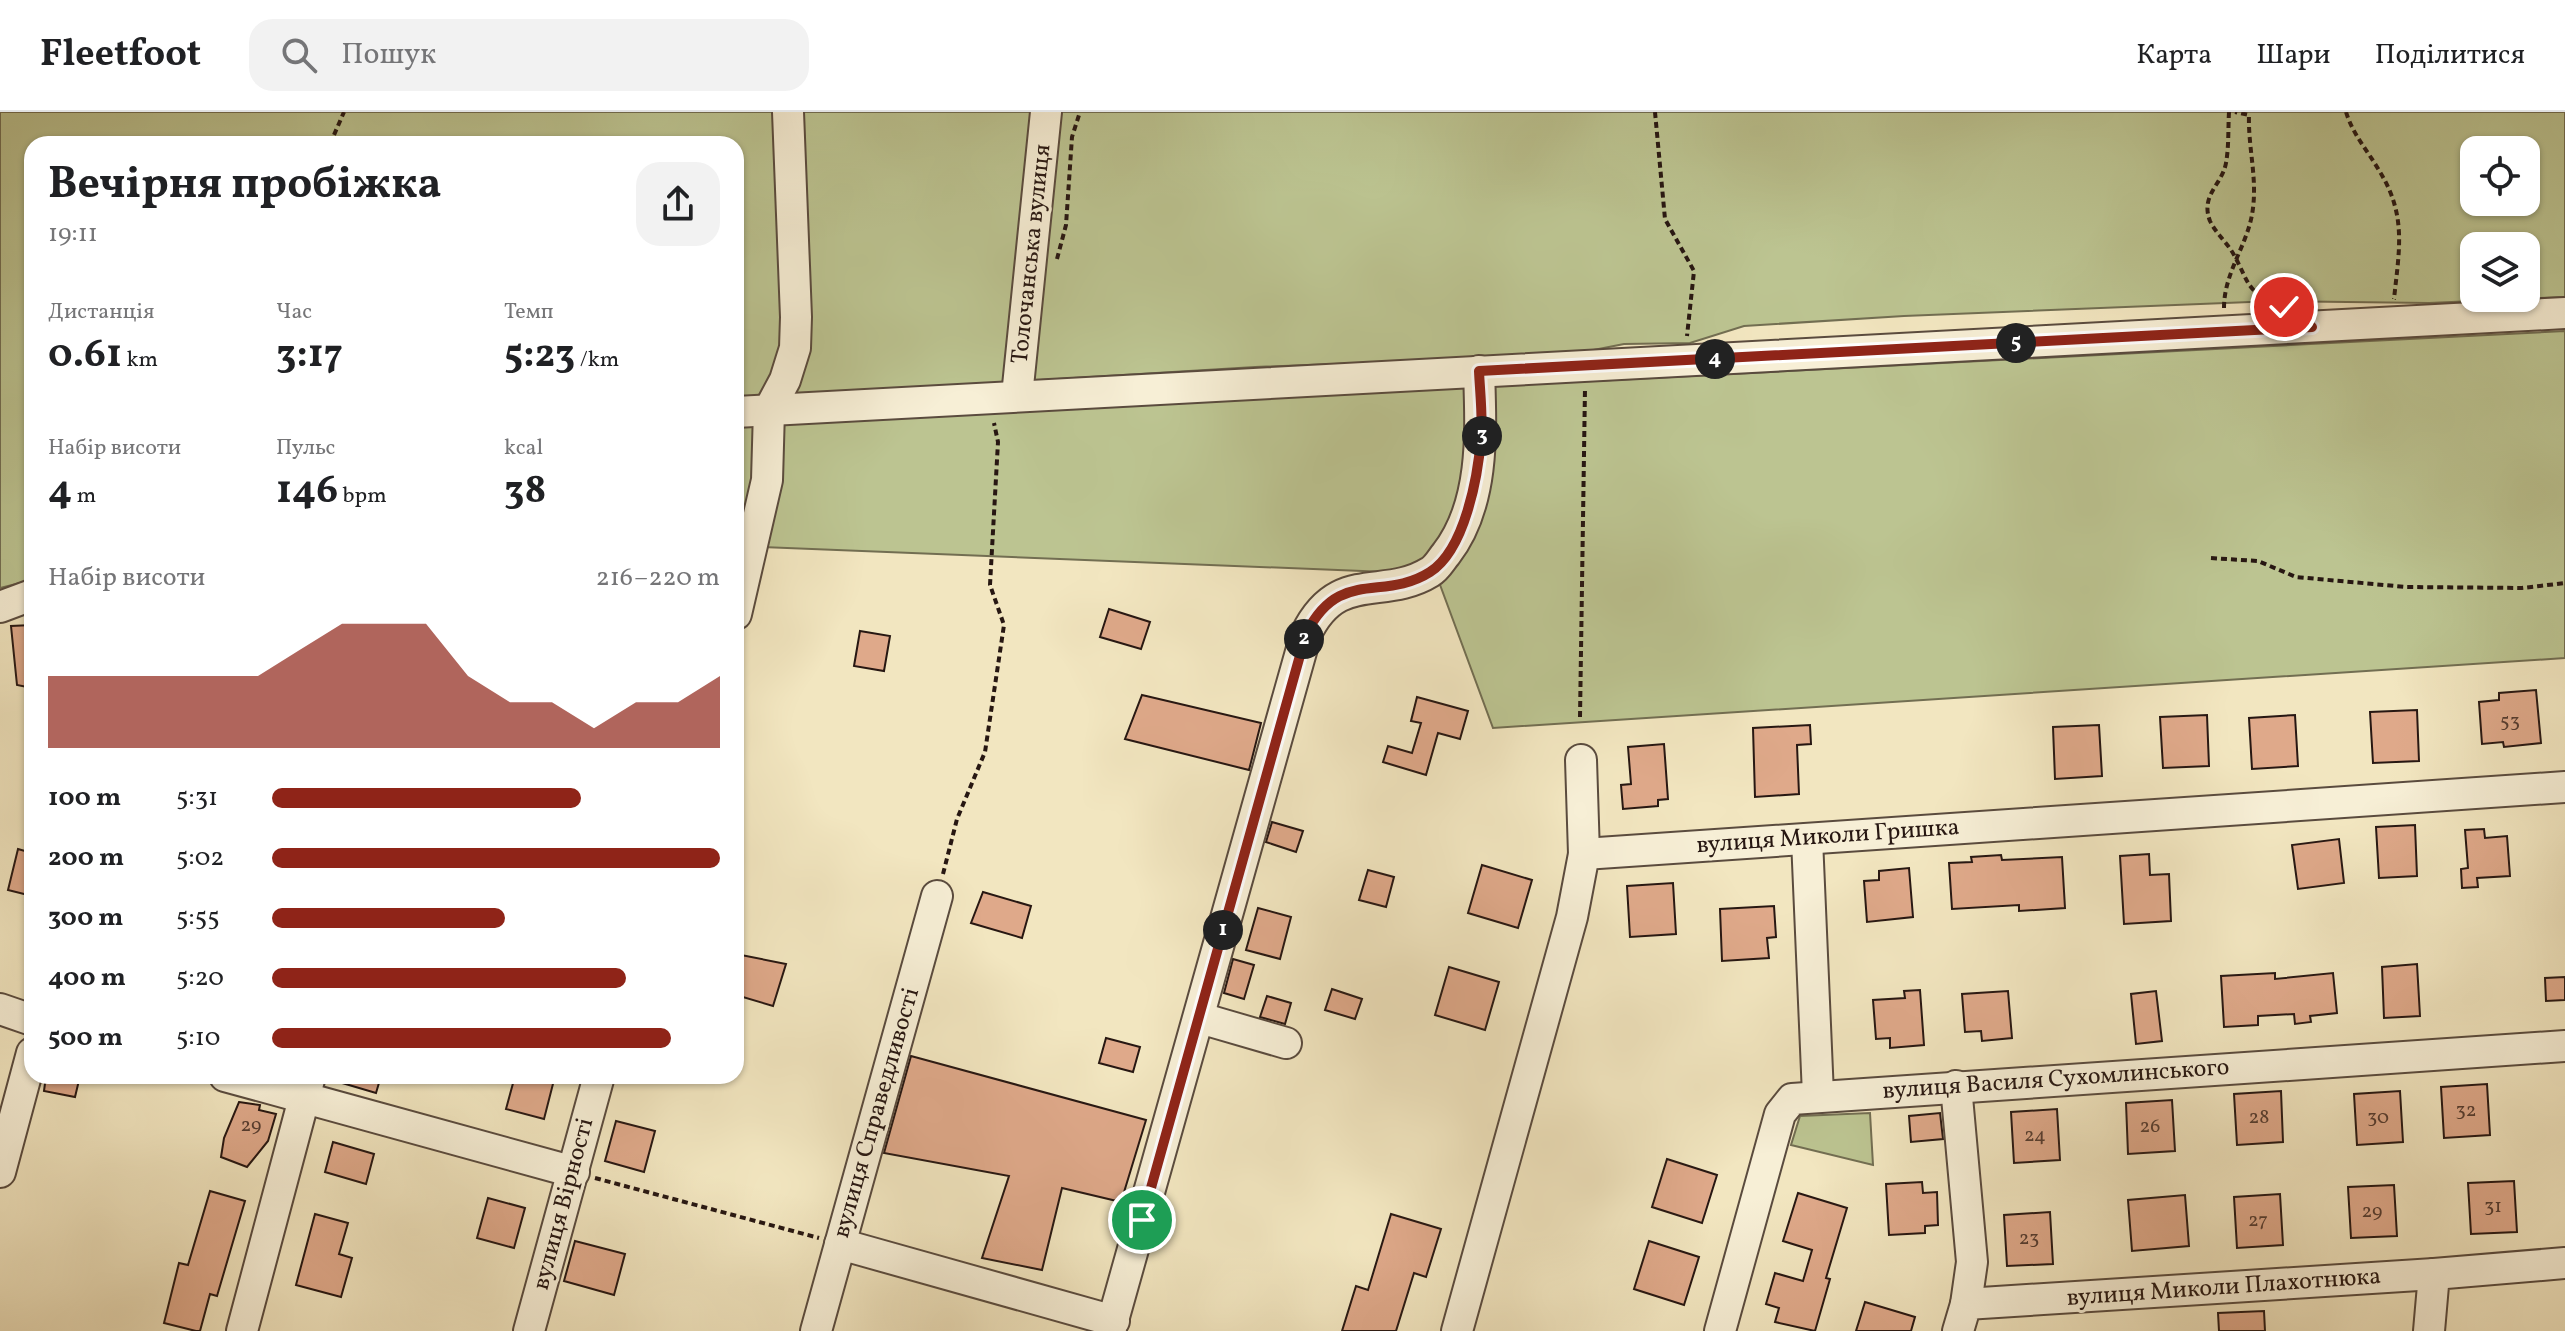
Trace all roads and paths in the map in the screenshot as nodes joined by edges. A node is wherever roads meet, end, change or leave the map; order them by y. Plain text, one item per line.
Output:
1 (344, 112) edge
2 (788, 112) edge
3 (1046, 112) edge
4 (1655, 112) edge
5 (2232, 112) edge
6 (2346, 112) edge
7 (2250, 114) edge
8 (334, 136) edge
9 (2235, 257) junction
10 (2565, 313) edge
11 (2391, 322) junction
12 (2312, 327) junction
13 (2224, 332) junction
14 (1682, 361) junction
15 (1585, 366) junction
16 (1479, 371) junction
17 (1002, 396) junction
18 (769, 410) junction
19 (744, 412) edge
20 (2211, 558) dead end
21 (744, 579) edge
22 (2565, 583) edge
23 (24, 598) edge
24 (0, 607) edge
25 (1580, 717) dead end
26 (1581, 760) dead end
27 (2565, 787) edge
28 (1807, 839) junction
29 (1584, 854) junction
30 (937, 896) joint
31 (0, 1009) edge
32 (24, 1017) edge
33 (1200, 1018) junction
34 (1286, 1043) dead end
35 (2565, 1046) edge
36 (24, 1083) edge
37 (285, 1084) edge
38 (597, 1084) edge
39 (1956, 1086) junction
40 (307, 1087) edge
41 (1818, 1095) junction
42 (0, 1172) edge
43 (574, 1172) junction
44 (840, 1244) junction
45 (2565, 1263) edge
46 (2434, 1274) junction
47 (1962, 1318) edge
48 (1112, 1326) edge
49 (242, 1331) edge
50 (529, 1331) edge
51 (816, 1331) edge
52 (1457, 1331) edge
53 (1720, 1331) edge
54 (2429, 1331) edge

1 - 8 path
2 - 18 street
3 - 17 street, Толочанська вулиця
4 - 14 path
5 - 7 path
5 - 9 path
6 - 11 path
7 - 9 path
9 - 12 path
9 - 13 path
10 - 11 street
11 - 12 street
12 - 13 street
13 - 14 street
14 - 15 street
15 - 16 street
15 - 25 path
16 - 17 street
16 - 33 street
17 - 18 street
17 - 30 path
18 - 19 street
18 - 21 street
20 - 22 path
23 - 24 street
26 - 29 street
27 - 28 street, вулиця Миколи Гришка
28 - 29 street, вулиця Миколи Гришка
28 - 41 street
29 - 52 street
30 - 44 street, вулиця Справедливості
31 - 32 street
33 - 34 street
33 - 48 street
35 - 39 street, вулиця Василя Сухомлинського
36 - 42 street
37 - 40 street
38 - 43 street, вулиця Вірності
39 - 41 street, вулиця Василя Сухомлинського
39 - 47 street, вулиця Миколи Плахотнюка
40 - 43 street
40 - 49 street
41 - 53 street, вулиця Василя Сухомлинського
43 - 44 path
43 - 50 street, вулиця Вірності
44 - 48 street
44 - 51 street, вулиця Справедливості
45 - 46 street, вулиця Миколи Плахотнюка
46 - 47 street, вулиця Миколи Плахотнюка
46 - 54 street

